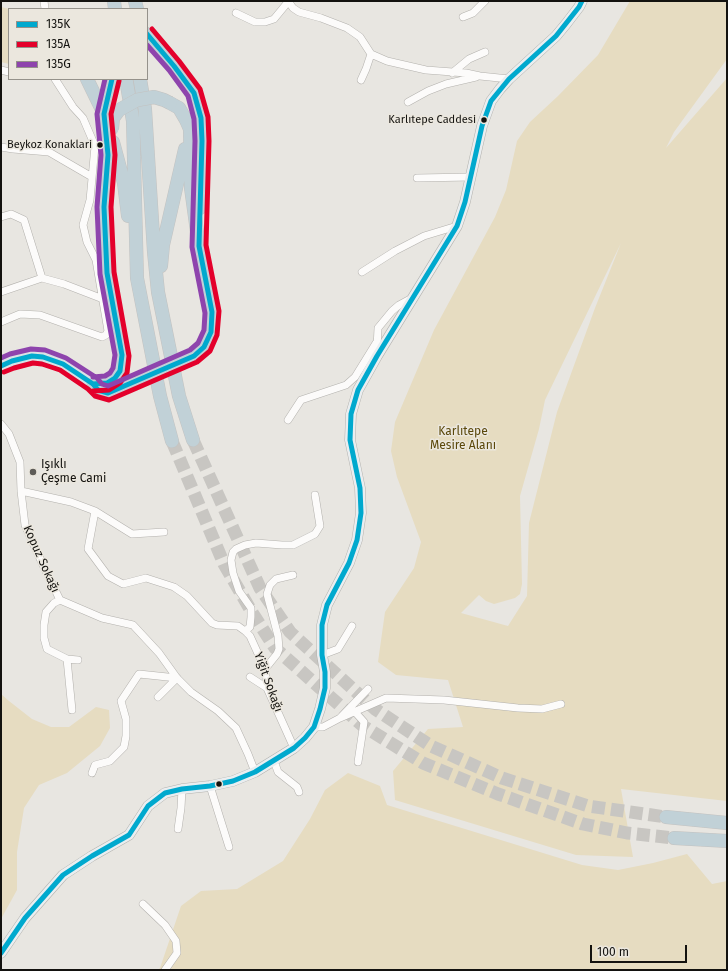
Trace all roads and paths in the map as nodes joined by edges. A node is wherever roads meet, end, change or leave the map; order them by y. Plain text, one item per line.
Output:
1 (485, 1) edge
2 (582, 1) edge
3 (288, 2) edge
4 (236, 13) dead end
5 (463, 17) dead end
6 (148, 35) edge
7 (485, 52) dead end
8 (371, 54) junction
9 (452, 73) junction
10 (480, 76) junction
11 (509, 79) junction
12 (56, 80) edge
13 (87, 80) edge
14 (112, 80) edge
15 (126, 80) edge
16 (140, 80) edge
17 (361, 80) dead end
18 (408, 102) dead end
19 (104, 114) junction
20 (190, 129) junction
21 (112, 135) junction
22 (1, 147) edge
23 (92, 176) junction
24 (471, 177) junction
25 (417, 178) dead end
26 (1, 217) edge
27 (456, 226) junction
28 (199, 246) junction
29 (106, 252) junction
30 (362, 272) dead end
31 (42, 278) junction
32 (137, 278) junction
33 (1, 292) edge
34 (158, 292) junction
35 (414, 297) junction
36 (103, 299) junction
37 (1, 322) edge
38 (376, 343) junction
39 (377, 356) junction
40 (1, 366) edge
41 (93, 384) junction
42 (288, 420) dead end
43 (1, 424) edge
44 (193, 440) tunnel mouth
45 (172, 441) tunnel mouth
46 (22, 491) junction
47 (315, 495) dead end
48 (96, 511) junction
49 (164, 532) dead end
50 (293, 575) dead end
51 (60, 600) junction
52 (352, 626) dead end
53 (245, 631) junction
54 (322, 655) junction
55 (67, 659) junction
56 (78, 660) dead end
57 (265, 669) junction
58 (250, 677) dead end
59 (177, 678) junction
60 (267, 688) junction
61 (368, 689) dead end
62 (158, 697) dead end
63 (561, 704) dead end
64 (72, 710) dead end
65 (355, 712) junction
66 (340, 718) junction
67 (314, 727) junction
68 (294, 748) junction
69 (274, 761) junction
70 (358, 762) dead end
71 (255, 772) junction
72 (92, 773) dead end
73 (210, 786) junction
74 (182, 789) junction
75 (299, 792) dead end
76 (666, 817) tunnel mouth
77 (727, 823) edge
78 (178, 829) dead end
79 (674, 838) tunnel mouth
80 (727, 841) edge
81 (229, 847) dead end
82 (143, 904) dead end
83 (1, 953) edge
84 (165, 970) edge

1 - 5 street
2 - 11 main road
3 - 4 street
3 - 8 street
6 - 28 highway
7 - 9 street
8 - 9 street
8 - 17 street
9 - 10 street
10 - 11 street
10 - 18 street
11 - 24 main road
12 - 23 street
13 - 19 highway
14 - 19 highway
15 - 32 highway
16 - 34 highway
19 - 29 highway
20 - 21 highway, bridge
20 - 28 highway
20 - 34 highway
21 - 29 highway
21 - 32 highway
22 - 23 street
23 - 36 street
24 - 25 street
24 - 27 main road
26 - 31 street
27 - 30 street
27 - 35 main road
28 - 41 highway, bridge
29 - 41 highway
31 - 33 street
31 - 36 street
32 - 45 highway
34 - 44 highway
35 - 38 street
35 - 39 main road
36 - 37 street
38 - 39 street
38 - 42 street
39 - 54 main road
40 - 41 main road
43 - 46 street, Kopuz Sokağı
46 - 48 street
46 - 51 street, Kopuz Sokağı
47 - 53 street
48 - 49 street
48 - 53 street
50 - 57 street
51 - 55 street
51 - 59 street, Kopuz Sokağı
52 - 54 street
53 - 57 street, Yiğit Sokağı
54 - 67 main road
55 - 56 street
55 - 64 street
57 - 60 street, Yiğit Sokağı
58 - 60 street
59 - 62 street
59 - 71 street, Kopuz Sokağı
59 - 72 street
60 - 68 street, Yiğit Sokağı
61 - 66 street
63 - 65 street
65 - 66 street
65 - 70 street
66 - 67 street
67 - 68 main road
68 - 69 main road
69 - 71 main road
69 - 75 street
71 - 73 main road
73 - 74 main road
73 - 81 street
74 - 78 street
74 - 83 main road
76 - 77 highway
79 - 80 highway
82 - 84 street

